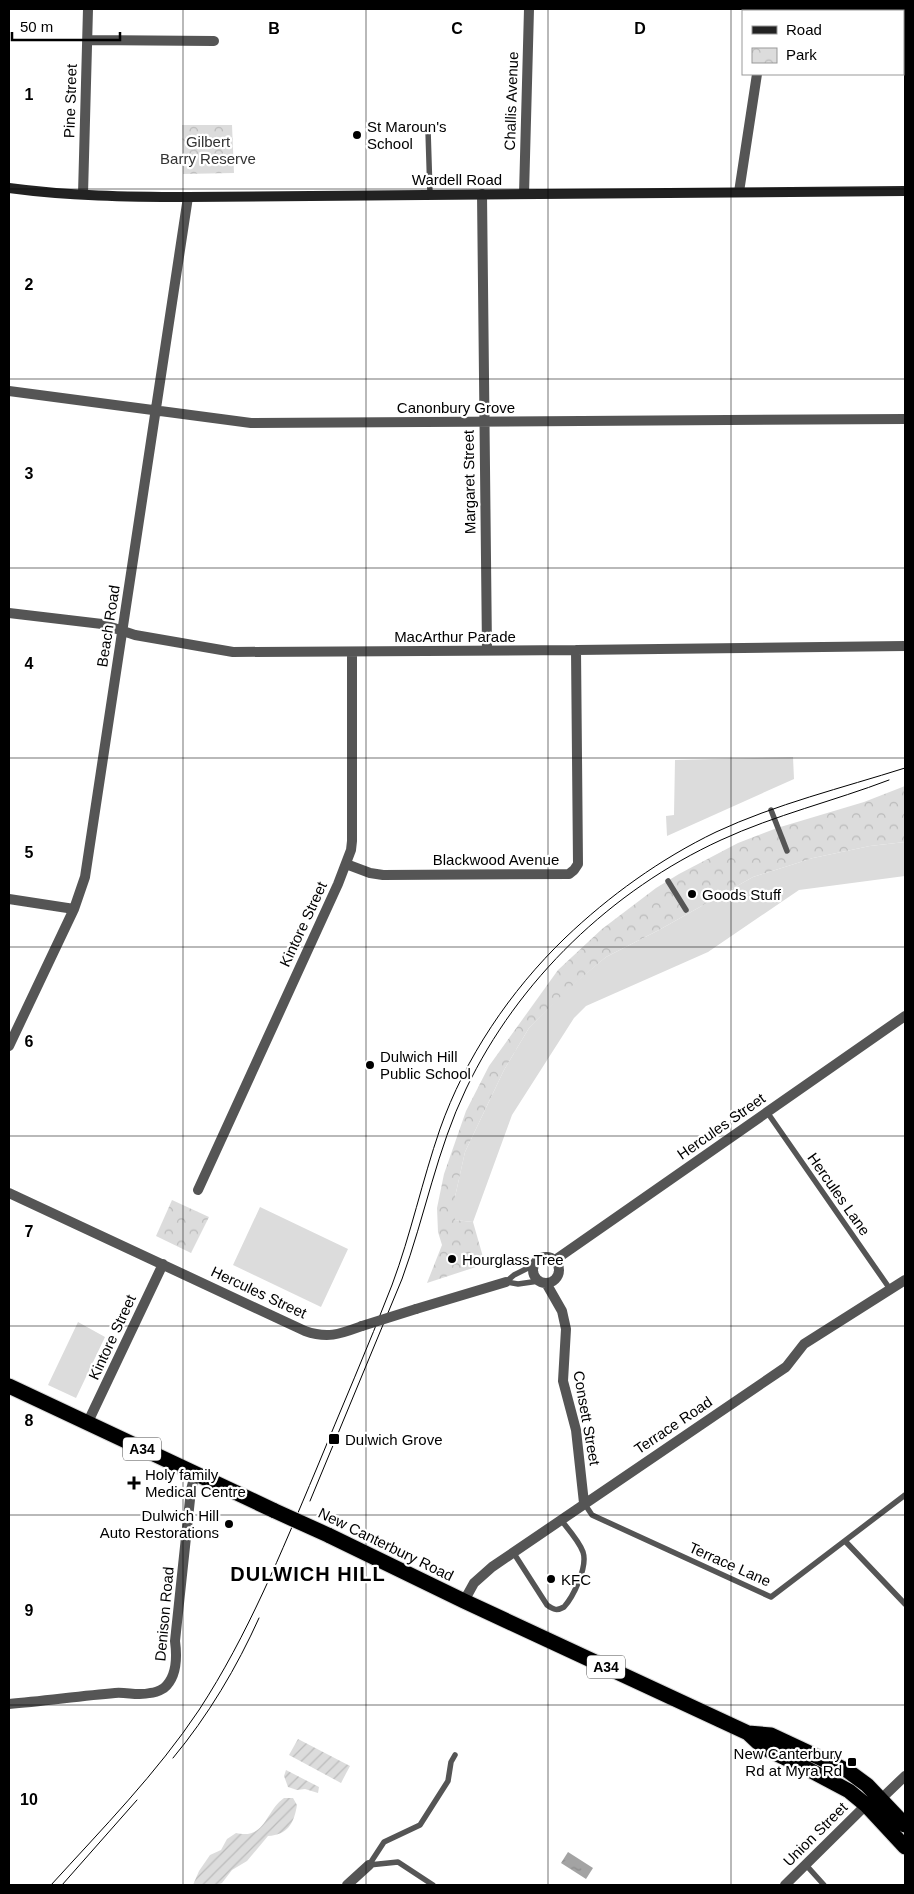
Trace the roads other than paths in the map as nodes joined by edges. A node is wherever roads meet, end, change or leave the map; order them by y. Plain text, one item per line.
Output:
1 (88, 9) edge
2 (529, 9) edge
3 (87, 40) junction
4 (214, 41) dead end
5 (757, 75) edge
6 (428, 130) dead end
7 (9, 188) edge
8 (905, 191) edge
9 (739, 192) junction
10 (83, 194) junction
11 (430, 194) junction
12 (482, 194) junction
13 (524, 194) junction
14 (188, 197) junction
15 (9, 391) edge
16 (156, 410) junction
17 (905, 419) edge
18 (483, 422) junction
19 (9, 613) edge
20 (122, 630) junction
21 (905, 646) edge
22 (486, 650) junction
23 (576, 650) junction
24 (352, 652) junction
25 (771, 810) dead end
26 (787, 851) dead end
27 (346, 864) junction
28 (668, 881) dead end
29 (9, 898) edge
30 (74, 909) junction
31 (686, 910) dead end
32 (905, 1016) edge
33 (9, 1046) edge
34 (768, 1112) junction
35 (198, 1190) dead end
36 (9, 1193) edge
37 (554, 1260) junction
38 (163, 1264) junction
39 (534, 1265) junction
40 (905, 1280) edge
41 (506, 1282) junction
42 (542, 1282) junction
43 (890, 1289) junction
44 (9, 1386) edge
45 (88, 1424) junction
46 (195, 1474) junction
47 (905, 1494) edge
48 (584, 1503) junction
49 (561, 1520) junction
50 (845, 1540) junction
51 (513, 1552) junction
52 (464, 1601) junction
53 (905, 1604) edge
54 (9, 1704) edge
55 (748, 1733) junction
56 (454, 1755) dead end
57 (905, 1776) edge
58 (881, 1799) junction
59 (866, 1804) junction
60 (905, 1825) edge
61 (905, 1847) edge
62 (369, 1865) junction
63 (806, 1865) junction
64 (347, 1885) edge
65 (433, 1885) edge
66 (785, 1885) edge
67 (824, 1885) edge

1 - 3 street, Pine Street
2 - 13 street, Challis Avenue
3 - 4 street
3 - 10 street, Pine Street
5 - 9 street
6 - 11 lane
7 - 10 main road, Wardell Road
8 - 9 main road, Wardell Road
9 - 13 main road, Wardell Road
10 - 14 main road, Wardell Road
11 - 12 main road, Wardell Road
11 - 14 main road, Wardell Road
12 - 13 main road, Wardell Road
12 - 18 street, Margaret Street
14 - 16 street, Beach Road
15 - 16 street, Canonbury Grove
16 - 18 street, Canonbury Grove
16 - 20 street, Beach Road
17 - 18 street, Canonbury Grove
18 - 22 street, Margaret Street
19 - 20 street, MacArthur Parade
20 - 24 street, MacArthur Parade
20 - 30 street, Beach Road
21 - 23 street, MacArthur Parade
22 - 23 street, MacArthur Parade
22 - 24 street, MacArthur Parade
23 - 27 street, Blackwood Avenue
24 - 27 street, Kintore Street
25 - 26 lane
27 - 35 street, Kintore Street
28 - 31 lane
29 - 30 street
30 - 33 street, Beach Road
32 - 34 street, Hercules Street
34 - 37 street, Hercules Street
34 - 43 lane, Hercules Lane
36 - 38 street, Hercules Street
37 - 39 street
37 - 42 street
38 - 41 street, Hercules Street, bridge
38 - 45 street, Kintore Street
39 - 41 lane
39 - 42 street
40 - 43 street, Terrace Road
41 - 42 lane
42 - 48 street, Consett Street
43 - 48 street, Terrace Road
44 - 45 highway, New Canterbury Road / A34
45 - 46 highway, New Canterbury Road / A34
46 - 52 highway, New Canterbury Road / A34, bridge
46 - 54 street, Denison Road
47 - 50 lane, Terrace Lane
48 - 49 street, Terrace Road
48 - 50 lane, Terrace Lane
49 - 51 street, Terrace Road
49 - 51 lane
50 - 53 lane
51 - 52 street, Terrace Road
52 - 55 highway, New Canterbury Road / A34
55 - 58 highway, New Canterbury Road / A34
55 - 59 highway, New Canterbury Road / A34
56 - 62 lane
57 - 58 street
58 - 59 highway
58 - 60 highway, New Canterbury Road / A34
59 - 61 highway, New Canterbury Road / A34
59 - 63 street, Union Street
62 - 64 street
62 - 65 lane
63 - 66 street, Union Street
63 - 67 lane

